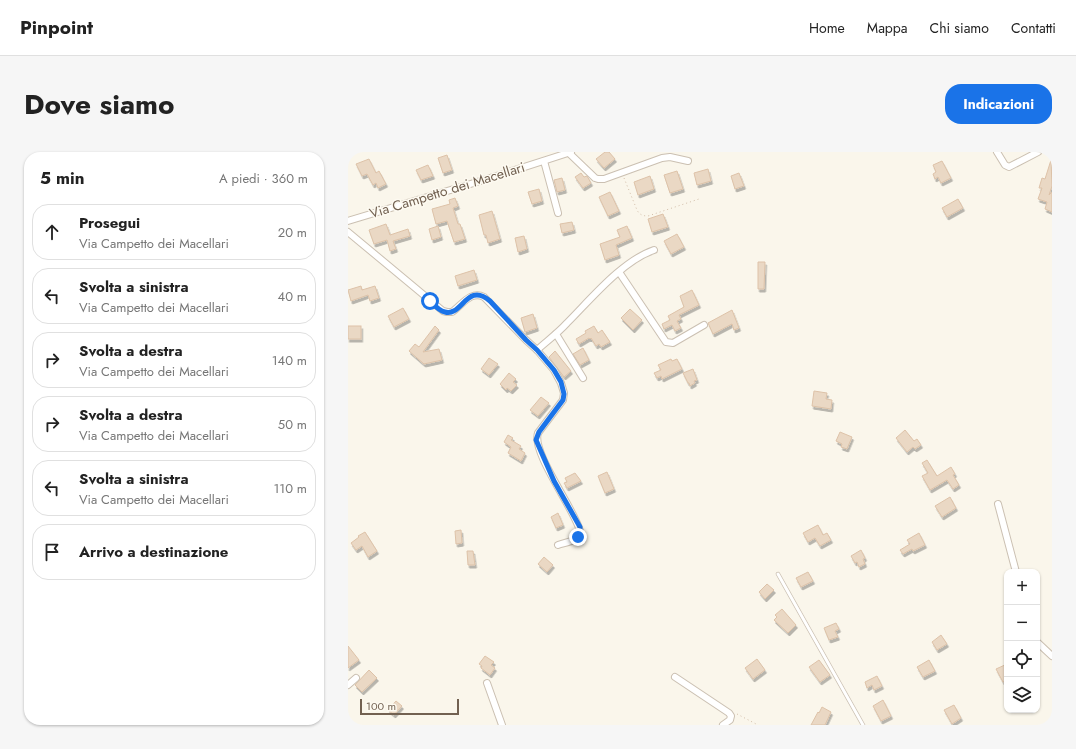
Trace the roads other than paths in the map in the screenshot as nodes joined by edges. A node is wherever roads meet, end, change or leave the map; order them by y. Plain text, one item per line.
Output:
1 (570, 152) edge
2 (997, 152) edge
3 (1038, 152) edge
4 (544, 161) junction
5 (688, 161) dead end
6 (558, 213) dead end
7 (348, 221) edge
8 (348, 232) edge
9 (654, 250) dead end
10 (619, 272) junction
11 (704, 325) dead end
12 (556, 334) junction
13 (537, 350) junction
14 (583, 378) dead end
15 (998, 504) dead end
16 (558, 545) dead end
17 (1015, 569) edge
18 (778, 574) dead end
19 (1040, 645) edge
20 (1052, 656) edge
21 (675, 677) dead end
22 (356, 678) dead end
23 (487, 684) dead end
24 (348, 685) edge
25 (502, 725) edge
26 (722, 725) edge
27 (864, 725) edge

1 - 4 street, Via Campetto dei Macellari
1 - 5 street, Via Campetto dei Macellari
2 - 3 street
4 - 6 street
4 - 7 street, Via Campetto dei Macellari
8 - 13 street
9 - 10 street
10 - 11 street
10 - 12 street
12 - 13 street
12 - 14 street
13 - 16 street
15 - 17 street
18 - 27 lane
19 - 20 street
21 - 26 street
22 - 24 street
23 - 25 street

